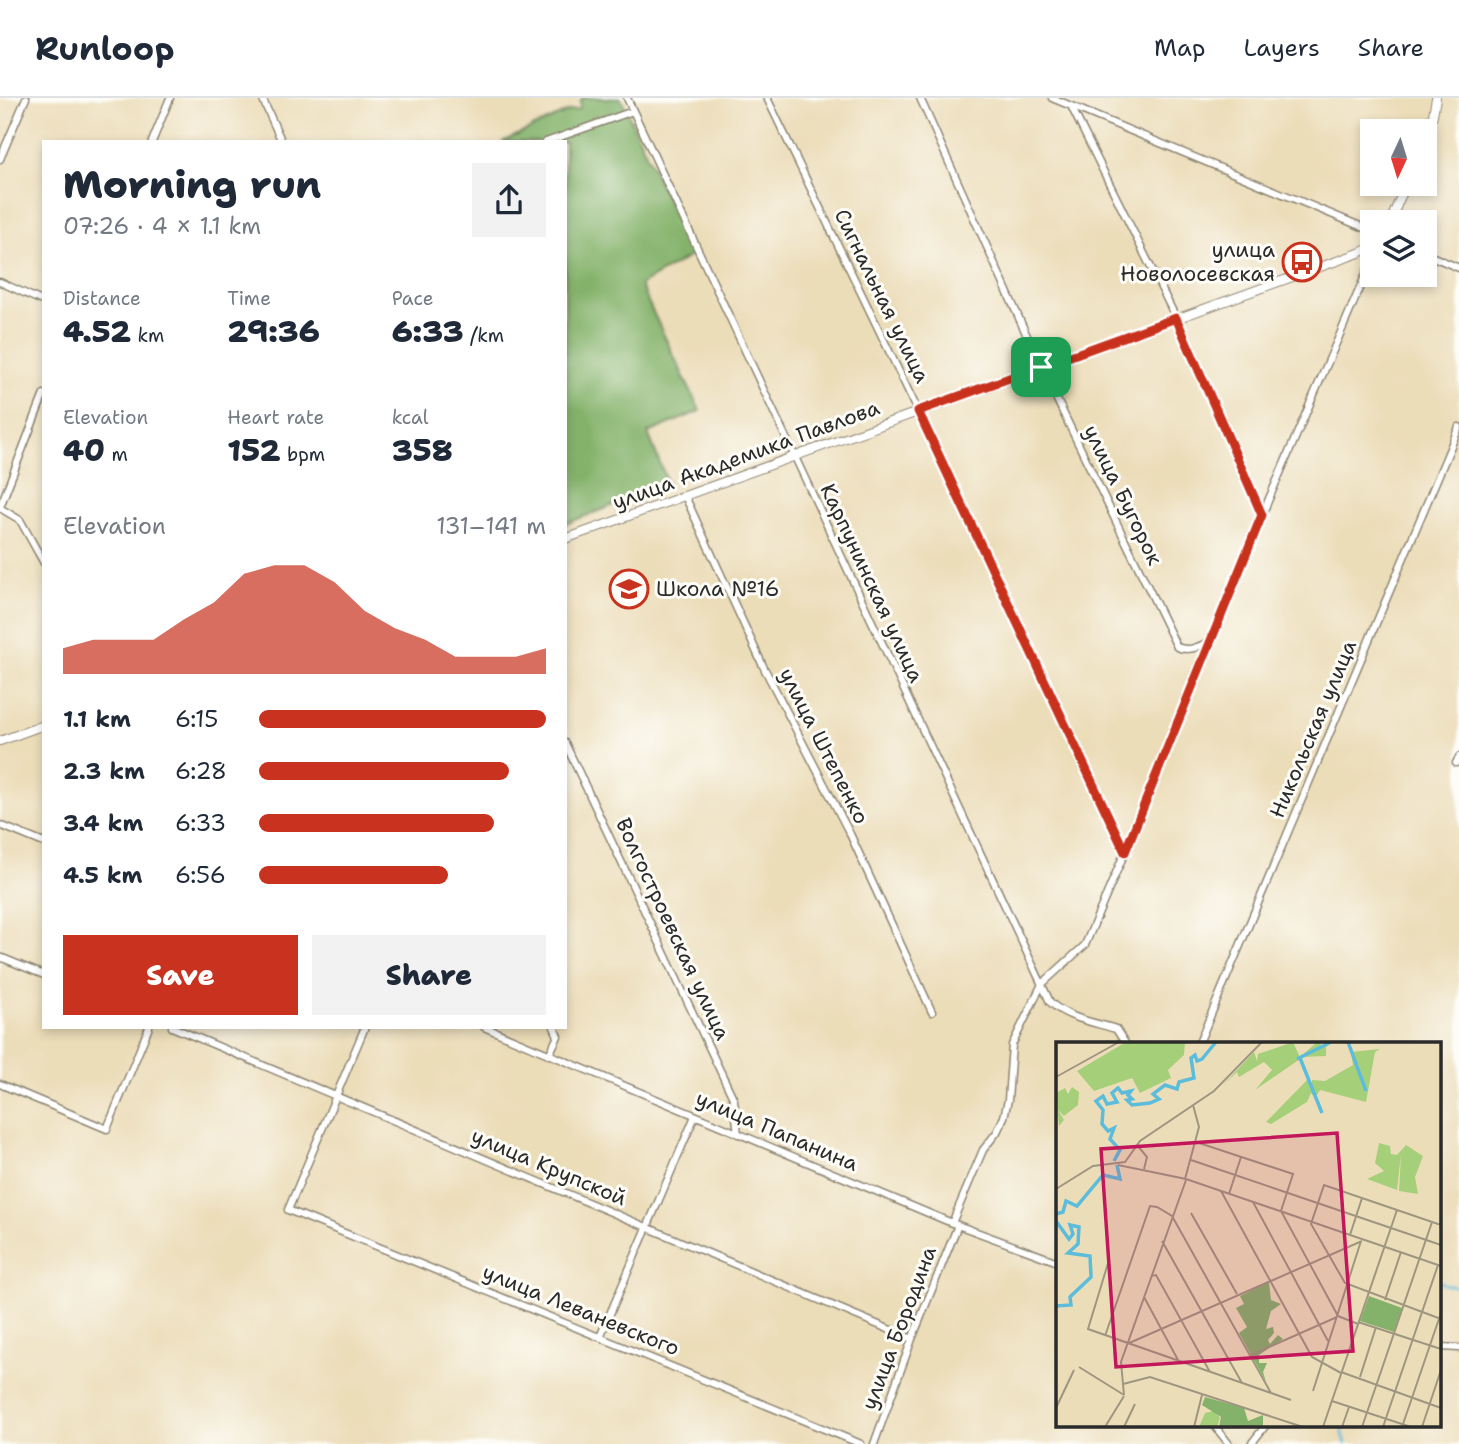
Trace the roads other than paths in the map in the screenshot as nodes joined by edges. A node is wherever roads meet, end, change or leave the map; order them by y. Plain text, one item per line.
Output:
1 (26, 98) edge
2 (170, 98) edge
3 (262, 98) edge
4 (626, 98) edge
5 (767, 98) edge
6 (920, 98) edge
7 (1052, 98) edge
8 (1436, 98) edge
9 (1071, 106) junction
10 (633, 111) junction
11 (1431, 119) edge
12 (153, 140) edge
13 (281, 140) edge
14 (552, 140) edge
15 (0, 159) edge
16 (1360, 226) edge
17 (1360, 252) edge
18 (1437, 259) edge
19 (1459, 268) edge
20 (0, 282) edge
21 (1360, 287) edge
22 (42, 301) edge
23 (1176, 318) junction
24 (1041, 367) junction
25 (42, 399) edge
26 (918, 411) junction
27 (1459, 427) edge
28 (793, 457) junction
29 (685, 496) junction
30 (0, 508) edge
31 (1262, 515) junction
32 (567, 538) edge
33 (42, 559) edge
34 (1209, 642) junction
35 (42, 726) edge
36 (0, 741) edge
37 (567, 747) edge
38 (0, 824) edge
39 (42, 842) edge
40 (1125, 852) junction
41 (0, 957) edge
42 (42, 974) edge
43 (1042, 984) junction
44 (932, 1012) dead end
45 (148, 1029) edge
46 (177, 1029) edge
47 (364, 1029) edge
48 (489, 1029) edge
49 (555, 1029) edge
50 (1124, 1042) edge
51 (1199, 1042) edge
52 (550, 1055) junction
53 (0, 1084) edge
54 (336, 1097) junction
55 (695, 1115) junction
56 (738, 1134) junction
57 (955, 1224) junction
58 (648, 1228) junction
59 (1056, 1261) edge
60 (600, 1337) junction
61 (912, 1339) junction
62 (1215, 1426) edge
63 (1265, 1426) edge
64 (861, 1444) edge
65 (874, 1444) edge
66 (1229, 1444) edge
67 (1251, 1444) edge

1 - 15 street
2 - 12 street
3 - 13 street
4 - 10 street, Карпунинская улица
5 - 26 street, Сигнальная улица
6 - 24 street, улица Бугорок
7 - 9 street
8 - 11 street
9 - 16 street
9 - 23 street
10 - 14 street
10 - 28 street, Карпунинская улица
17 - 23 street, улица Академика Павлова
18 - 19 street
20 - 22 street
21 - 31 street
23 - 24 street, улица Академика Павлова
23 - 31 street
24 - 26 street, улица Академика Павлова
24 - 34 street, улица Бугорок
25 - 30 street
26 - 28 street, улица Академика Павлова
26 - 40 street, Сигнальная улица
27 - 51 street, Никольская улица
28 - 29 street, улица Академика Павлова
28 - 43 street, Карпунинская улица
29 - 32 street, улица Академика Павлова
29 - 44 street, улица Штепенко
30 - 33 street
31 - 34 street
34 - 40 street
35 - 36 street
37 - 56 street, Волгостроевская улица
38 - 39 street
40 - 43 street
41 - 42 street
43 - 50 street, Карпунинская улица
43 - 57 street, улица Бородина
45 - 53 street
46 - 54 street, улица Крупской
47 - 54 street
48 - 52 street, улица Папанина
49 - 52 street
52 - 55 street, улица Папанина
54 - 58 street, улица Крупской
54 - 60 street, улица Леваневского
55 - 56 street, улица Папанина
55 - 58 street
56 - 57 street, улица Папанина
57 - 59 street, улица Папанина
57 - 61 street, улица Бородина
58 - 60 street
58 - 61 street, улица Крупской
60 - 64 street, улица Леваневского
61 - 65 street, улица Бородина
62 - 66 street
63 - 67 street

